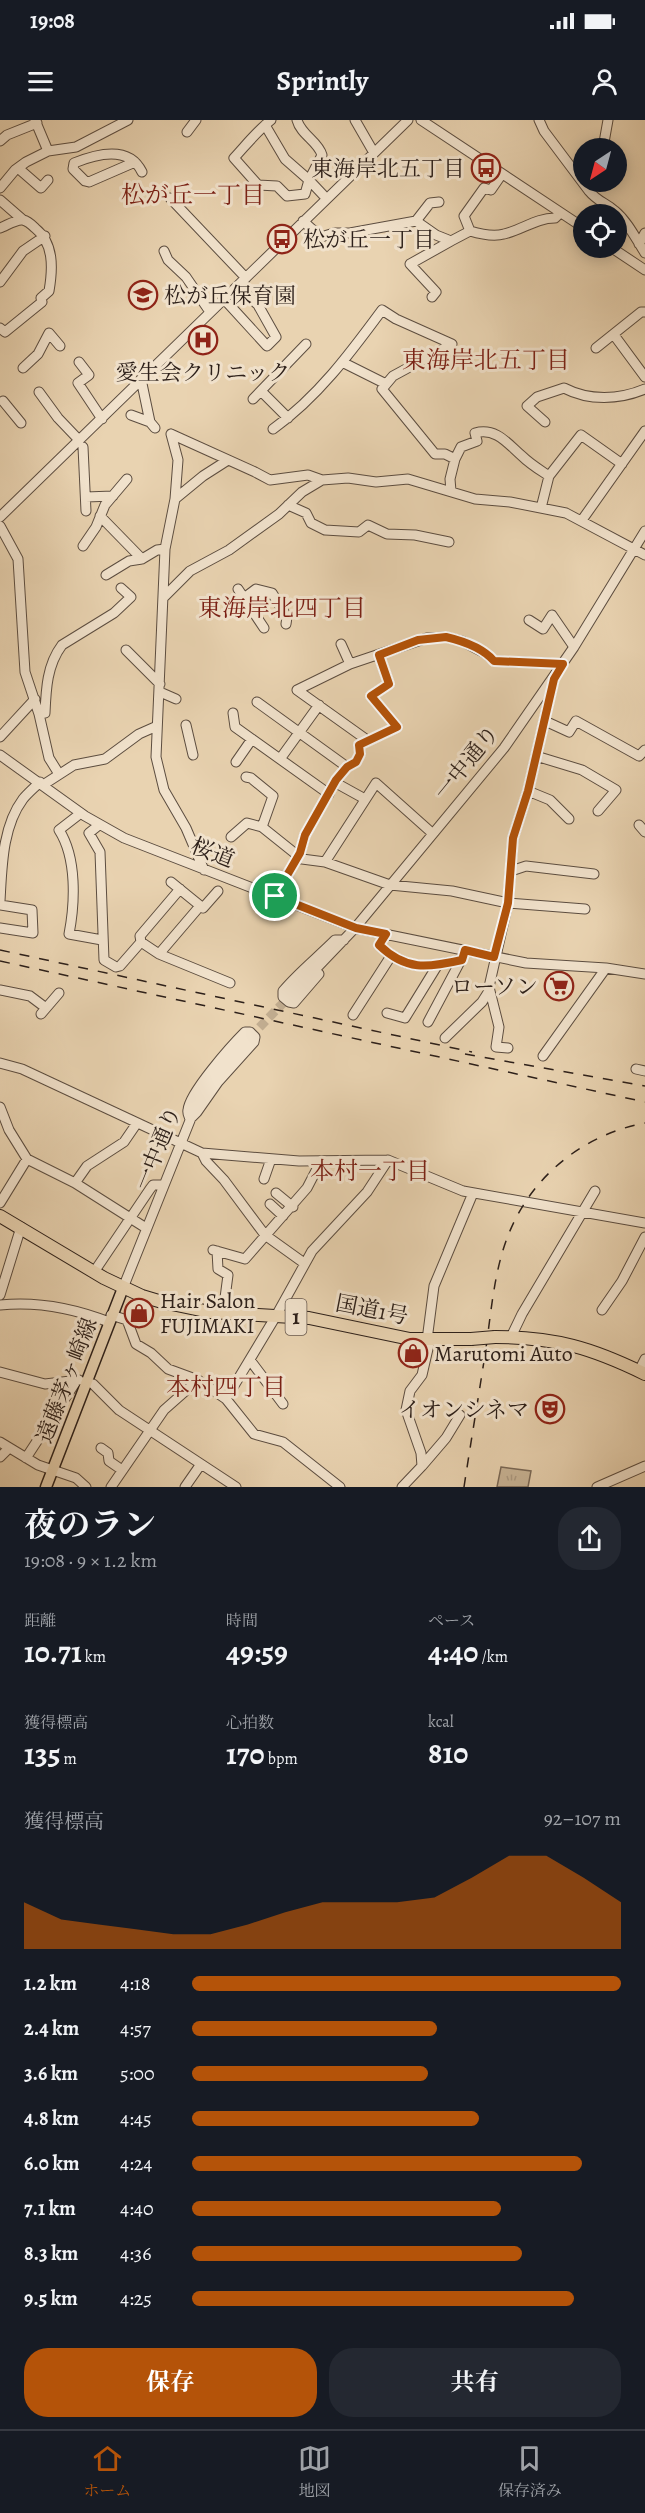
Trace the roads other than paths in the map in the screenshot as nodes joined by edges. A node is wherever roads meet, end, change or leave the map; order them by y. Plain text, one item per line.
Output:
1 (128, 120) edge
2 (196, 120) edge
3 (297, 120) edge
4 (355, 120) edge
5 (408, 120) edge
6 (421, 120) edge
7 (539, 120) edge
8 (608, 120) edge
9 (36, 122) edge
10 (268, 122) edge
11 (187, 132) dead end
12 (605, 138) edge
13 (0, 141) edge
14 (76, 147) junction
15 (48, 151) junction
16 (374, 153) junction
17 (87, 158) junction
18 (135, 162) junction
19 (18, 168) junction
20 (573, 170) edge
21 (142, 172) dead end
22 (502, 174) junction
23 (48, 180) dead end
24 (309, 180) junction
25 (0, 188) edge
26 (590, 192) edge
27 (170, 198) dead end
28 (326, 198) junction
29 (0, 200) edge
30 (439, 202) dead end
31 (560, 213) junction
32 (23, 220) junction
33 (303, 221) junction
34 (416, 221) junction
35 (573, 221) edge
36 (0, 228) edge
37 (470, 231) junction
38 (645, 233) edge
39 (45, 236) junction
40 (452, 241) junction
41 (639, 244) junction
42 (164, 251) dead end
43 (645, 253) edge
44 (627, 258) edge
45 (645, 270) edge
46 (246, 278) junction
47 (0, 282) edge
48 (238, 286) junction
49 (432, 297) dead end
50 (224, 299) junction
51 (210, 312) junction
52 (645, 312) edge
53 (0, 328) edge
54 (614, 335) junction
55 (306, 344) dead end
56 (60, 346) dead end
57 (596, 348) dead end
58 (79, 362) dead end
59 (342, 362) junction
60 (23, 368) dead end
61 (645, 376) edge
62 (141, 379) junction
63 (386, 384) junction
64 (645, 389) edge
65 (261, 391) junction
66 (39, 392) dead end
67 (253, 399) dead end
68 (3, 401) dead end
69 (131, 415) dead end
70 (102, 418) junction
71 (288, 418) junction
72 (545, 422) dead end
73 (21, 423) dead end
74 (273, 429) dead end
75 (645, 432) edge
76 (81, 444) junction
77 (455, 459) junction
78 (228, 460) junction
79 (622, 464) junction
80 (549, 476) junction
81 (127, 479) dead end
82 (322, 480) junction
83 (451, 491) junction
84 (86, 496) junction
85 (112, 496) junction
86 (176, 499) junction
87 (288, 506) junction
88 (541, 508) junction
89 (86, 511) dead end
90 (100, 516) junction
91 (0, 517) edge
92 (582, 520) junction
93 (0, 526) edge
94 (645, 531) edge
95 (449, 542) dead end
96 (83, 546) dead end
97 (165, 549) junction
98 (634, 550) junction
99 (645, 555) edge
100 (142, 559) junction
101 (106, 575) dead end
102 (121, 588) dead end
103 (238, 589) dead end
104 (163, 598) junction
105 (244, 598) junction
106 (529, 620) dead end
107 (286, 624) dead end
108 (264, 628) dead end
109 (341, 644) dead end
110 (574, 647) junction
111 (126, 650) dead end
112 (379, 655) junction
113 (350, 664) junction
114 (563, 664) junction
115 (554, 679) junction
116 (160, 688) junction
117 (35, 699) junction
118 (176, 699) dead end
119 (257, 702) dead end
120 (319, 705) junction
121 (233, 713) dead end
122 (39, 714) junction
123 (545, 721) junction
124 (186, 725) dead end
125 (157, 726) junction
126 (299, 732) junction
127 (0, 737) edge
128 (252, 739) junction
129 (367, 740) junction
130 (645, 750) edge
131 (0, 755) edge
132 (193, 755) dead end
133 (536, 756) junction
134 (280, 759) junction
135 (236, 762) dead end
136 (347, 767) junction
137 (59, 774) junction
138 (246, 777) dead end
139 (336, 783) junction
140 (42, 784) junction
141 (528, 791) junction
142 (329, 794) junction
143 (365, 799) junction
144 (598, 811) dead end
145 (81, 813) junction
146 (236, 816) dead end
147 (569, 819) dead end
148 (245, 824) junction
149 (99, 825) junction
150 (262, 827) junction
151 (432, 833) junction
152 (231, 837) dead end
153 (297, 856) junction
154 (325, 862) junction
155 (204, 870) junction
156 (511, 871) junction
157 (594, 874) dead end
158 (171, 882) dead end
159 (390, 885) junction
160 (180, 889) junction
161 (218, 891) dead end
162 (275, 896) junction
163 (0, 903) edge
164 (508, 903) junction
165 (200, 906) junction
166 (585, 909) dead end
167 (0, 928) edge
168 (350, 934) junction
169 (386, 934) junction
170 (102, 940) junction
171 (141, 942) junction
172 (465, 950) junction
173 (159, 954) junction
174 (391, 956) junction
175 (494, 957) junction
176 (462, 960) junction
177 (437, 966) junction
178 (606, 968) junction
179 (645, 974) edge
180 (230, 983) dead end
181 (0, 990) edge
182 (489, 991) junction
183 (59, 993) dead end
184 (289, 996) tunnel mouth
185 (387, 1013) dead end
186 (352, 1015) dead end
187 (428, 1022) dead end
188 (250, 1037) tunnel mouth
189 (445, 1038) dead end
190 (508, 1048) dead end
191 (543, 1056) dead end
192 (0, 1063) edge
193 (0, 1107) edge
194 (190, 1119) junction
195 (137, 1123) junction
196 (180, 1143) junction
197 (202, 1153) junction
198 (27, 1159) junction
199 (271, 1159) junction
200 (388, 1160) junction
201 (321, 1161) junction
202 (264, 1179) dead end
203 (75, 1184) junction
204 (163, 1185) junction
205 (595, 1191) dead end
206 (473, 1192) junction
207 (276, 1193) dead end
208 (0, 1203) edge
209 (270, 1204) dead end
210 (293, 1207) junction
211 (581, 1213) junction
212 (0, 1216) edge
213 (283, 1216) junction
214 (131, 1217) junction
215 (645, 1224) edge
216 (21, 1227) junction
217 (146, 1228) junction
218 (265, 1235) junction
219 (645, 1237) edge
220 (304, 1263) junction
221 (94, 1272) junction
222 (123, 1288) junction
223 (0, 1295) edge
224 (0, 1305) edge
225 (602, 1310) dead end
226 (223, 1313) junction
227 (276, 1316) junction
228 (110, 1318) junction
229 (511, 1337) junction
230 (428, 1340) junction
231 (645, 1359) edge
232 (250, 1360) junction
233 (0, 1372) edge
234 (642, 1373) edge
235 (198, 1380) junction
236 (93, 1384) dead end
237 (226, 1399) junction
238 (283, 1404) dead end
239 (54, 1415) junction
240 (460, 1415) dead end
241 (70, 1425) junction
242 (149, 1430) junction
243 (0, 1442) edge
244 (9, 1448) junction
245 (101, 1448) dead end
246 (0, 1457) edge
247 (26, 1458) junction
248 (201, 1464) junction
249 (422, 1466) junction
250 (645, 1466) edge
251 (53, 1470) junction
252 (122, 1470) junction
253 (46, 1487) edge
254 (86, 1487) edge
255 (111, 1487) edge
256 (185, 1487) edge
257 (236, 1487) edge
258 (340, 1487) edge
259 (402, 1487) edge
260 (597, 1487) edge

1 - 14 street
2 - 11 street
3 - 24 street
4 - 16 street
5 - 16 street
6 - 22 street
7 - 20 street
8 - 12 street
9 - 13 street
9 - 15 street
10 - 24 street
10 - 24 street
14 - 15 street
14 - 17 street
15 - 19 street
16 - 28 street
17 - 18 street
17 - 18 street
18 - 21 street
19 - 23 street
19 - 25 street
22 - 31 street
22 - 37 street
24 - 28 street
26 - 41 street
27 - 46 street
28 - 33 street
29 - 32 street
30 - 34 street
31 - 35 street
31 - 37 street
32 - 36 street
32 - 39 street
33 - 34 street
33 - 46 street
34 - 40 street
37 - 40 street
38 - 41 street
39 - 47 street
39 - 53 street
40 - 49 street
41 - 43 street
42 - 51 street
44 - 45 street
46 - 48 street
48 - 50 street
48 - 50 street
50 - 51 street
51 - 62 street
52 - 54 street
54 - 57 street
54 - 61 street
55 - 65 street
56 - 60 street
58 - 70 street
59 - 63 street
59 - 63 street
59 - 71 street
62 - 69 street
62 - 70 street
63 - 77 street
64 - 72 street
65 - 67 street
65 - 71 street
66 - 76 street
68 - 73 street
70 - 76 street
71 - 74 street
75 - 79 street
76 - 84 street
76 - 91 street
77 - 80 street
77 - 83 street
78 - 82 street
78 - 86 street
78 - 86 street
79 - 80 street
79 - 92 street
80 - 88 street
81 - 85 street
82 - 83 street
82 - 87 street
83 - 88 street
84 - 85 street
84 - 89 street
85 - 90 street
86 - 97 street
87 - 95 street
87 - 104 street
88 - 92 street
90 - 96 street
90 - 100 street
92 - 98 street
93 - 117 street
94 - 98 street, 一中通り
97 - 100 street
97 - 104 street
98 - 99 street
98 - 110 street, 一中通り
100 - 101 street
102 - 122 street
103 - 105 street
104 - 116 street
105 - 107 street
105 - 108 street
106 - 110 street
109 - 113 street
110 - 114 street, 一中通り
111 - 116 street
112 - 113 street
112 - 114 street
112 - 129 street
113 - 120 street
114 - 115 street, 一中通り
115 - 123 street
115 - 151 street, 一中通り
116 - 118 street
116 - 125 street
117 - 122 street
117 - 127 street
119 - 126 street
120 - 126 street
120 - 129 street
121 - 128 street
122 - 137 street
123 - 130 street
123 - 133 street
124 - 132 street
125 - 137 street
125 - 155 street
126 - 134 street
126 - 136 street
128 - 134 street
128 - 135 street
129 - 136 street
131 - 140 street, 桜道
133 - 141 street
133 - 144 street
134 - 142 street
136 - 139 street
137 - 140 street
138 - 150 street
139 - 142 street
139 - 143 street
140 - 145 street, 桜道
140 - 163 street
141 - 147 street
141 - 156 street
142 - 153 street
143 - 151 street
143 - 154 street
145 - 149 street, 桜道
145 - 170 street
146 - 148 street
148 - 150 street
148 - 152 street
149 - 155 street, 桜道
149 - 170 street
150 - 153 street
151 - 159 street, 一中通り
153 - 154 street
153 - 162 street
154 - 159 street
155 - 162 street, 桜道
156 - 157 street
156 - 164 street
158 - 160 street
159 - 164 street
159 - 168 street, 一中通り
160 - 165 street
160 - 171 street
161 - 165 street
162 - 168 street, 桜道
163 - 167 street
164 - 166 street
164 - 175 street
165 - 173 street
168 - 168 street
168 - 169 street, 桜道
168 - 184 street, 一中通り
169 - 172 street, 桜道
169 - 174 street
170 - 171 street
171 - 173 street
172 - 175 street, 桜道
172 - 176 street
173 - 180 street
174 - 177 street
174 - 186 street
175 - 178 street, 桜道
175 - 182 street
176 - 177 street
176 - 187 street
177 - 185 street
178 - 179 street, 桜道
178 - 191 street
181 - 183 street
182 - 189 street
182 - 190 street
188 - 194 street, 一中通り
192 - 195 street
193 - 198 street
194 - 194 street
194 - 196 street, 一中通り
195 - 196 street
195 - 203 street
196 - 197 street
196 - 204 street, 一中通り
197 - 199 street
197 - 218 street
198 - 203 street
198 - 208 street
199 - 201 street
199 - 202 street
200 - 201 street
200 - 206 street
200 - 220 street
201 - 210 street
203 - 214 street
204 - 214 street
204 - 217 street, 一中通り
205 - 211 street
206 - 211 street
206 - 230 street
207 - 210 street
209 - 213 street
210 - 213 street
211 - 215 street
211 - 229 street
212 - 216 highway, 国道1号 / 1
213 - 218 street
214 - 217 street
214 - 221 street
216 - 221 highway, 国道1号 / 1
216 - 223 street
217 - 222 street, 一中通り
218 - 220 street
218 - 226 street
219 - 225 street
220 - 227 street
221 - 222 highway, 国道1号 / 1
222 - 226 highway, 国道1号 / 1
222 - 228 main road, 遠藤茅ヶ崎線
224 - 228 street
226 - 227 highway, 国道1号 / 1
227 - 230 highway, 国道1号 / 1
227 - 232 street
228 - 235 street
228 - 241 main road, 遠藤茅ヶ崎線
229 - 230 highway, 国道1号 / 1, bridge
229 - 234 highway, 国道1号 / 1
230 - 249 street
231 - 234 street
232 - 237 street
232 - 238 street
233 - 239 street
235 - 237 street
235 - 242 street
236 - 242 street
237 - 258 street
239 - 241 street
239 - 247 street
240 - 249 street
241 - 251 main road, 遠藤茅ヶ崎線
242 - 248 street
242 - 252 street
243 - 244 street
244 - 246 street
244 - 247 street
245 - 252 street
247 - 251 street
248 - 256 street
248 - 257 street
249 - 259 street
250 - 260 street
251 - 253 main road, 遠藤茅ヶ崎線
251 - 254 street
252 - 255 street

